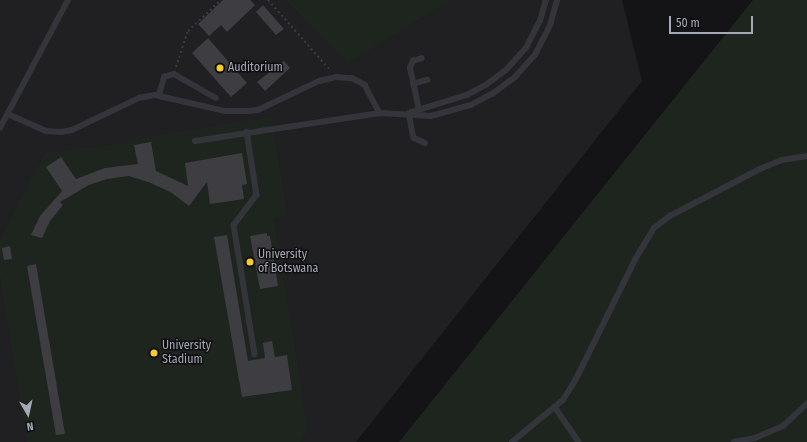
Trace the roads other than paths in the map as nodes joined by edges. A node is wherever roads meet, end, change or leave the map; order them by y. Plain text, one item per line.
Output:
1 (68, 0) edge
2 (546, 0) edge
3 (557, 0) edge
4 (422, 58) dead end
5 (427, 80) dead end
6 (413, 84) junction
7 (160, 95) junction
8 (216, 98) dead end
9 (418, 110) junction
10 (380, 113) junction
11 (409, 113) junction
12 (8, 114) junction
13 (0, 128) edge
14 (247, 132) junction
15 (195, 141) dead end
16 (425, 143) dead end
17 (807, 156) edge
18 (255, 354) dead end
19 (807, 404) edge
20 (555, 407) junction
21 (512, 442) edge
22 (579, 442) edge
23 (734, 442) edge

1 - 12 lane
2 - 9 lane
3 - 11 lane
4 - 6 lane
5 - 6 lane
6 - 9 lane
7 - 8 lane
7 - 10 lane
7 - 12 lane
9 - 11 lane
10 - 11 lane
10 - 14 lane
11 - 16 lane
12 - 13 lane
14 - 15 lane
14 - 18 lane
17 - 20 lane
19 - 23 lane
20 - 21 lane
20 - 22 lane

